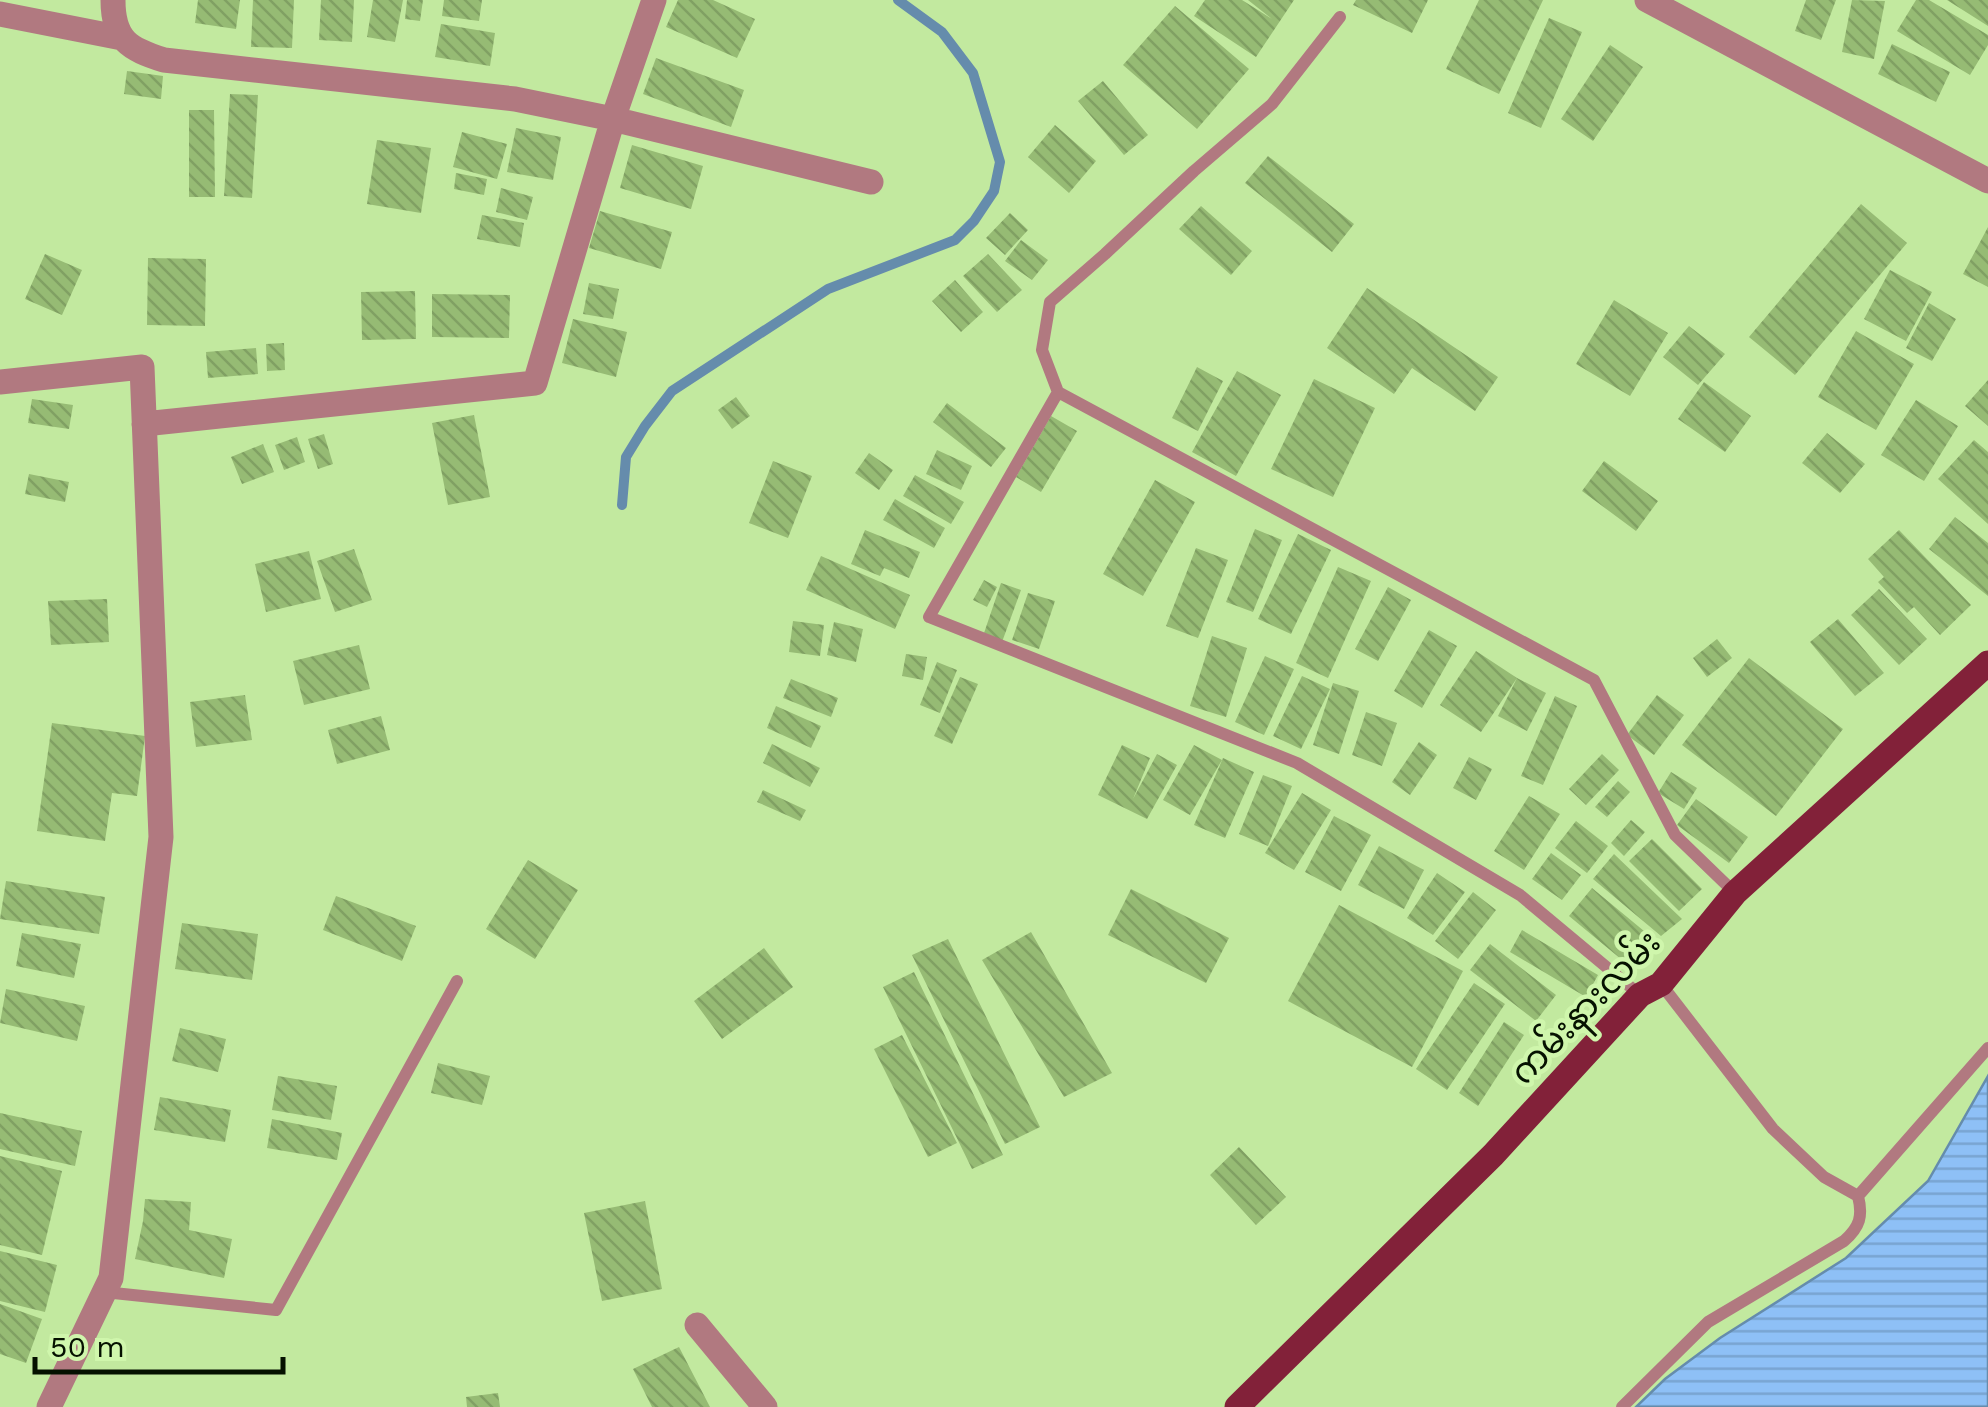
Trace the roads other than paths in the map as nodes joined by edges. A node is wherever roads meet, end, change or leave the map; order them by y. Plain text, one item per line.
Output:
1 (112, 0) edge
2 (654, 0) edge
3 (1647, 0) edge
4 (0, 14) edge
5 (1340, 17) dead end
6 (122, 38) junction
7 (612, 119) junction
8 (1984, 170) edge
9 (871, 182) dead end
10 (0, 382) edge
11 (1058, 392) junction
12 (144, 424) junction
13 (1988, 663) edge
14 (1735, 893) junction
15 (458, 981) dead end
16 (1651, 990) junction
17 (1988, 1048) edge
18 (1858, 1196) junction
19 (104, 1292) junction
20 (698, 1326) dead end
21 (49, 1407) edge
22 (765, 1407) edge
23 (1238, 1407) edge
24 (1622, 1407) edge

1 - 6 street
2 - 7 street
3 - 8 street
4 - 6 street
5 - 11 lane
6 - 7 street
7 - 9 street
7 - 12 street
10 - 12 street
11 - 14 lane
11 - 16 lane
12 - 19 street
13 - 14 main road, ကမ်းနားလမ်း
14 - 16 main road, ကမ်းနားလမ်း
15 - 19 lane
16 - 18 lane
16 - 23 main road, ကမ်းနားလမ်း
17 - 18 lane
18 - 24 lane
19 - 21 street
20 - 22 street

